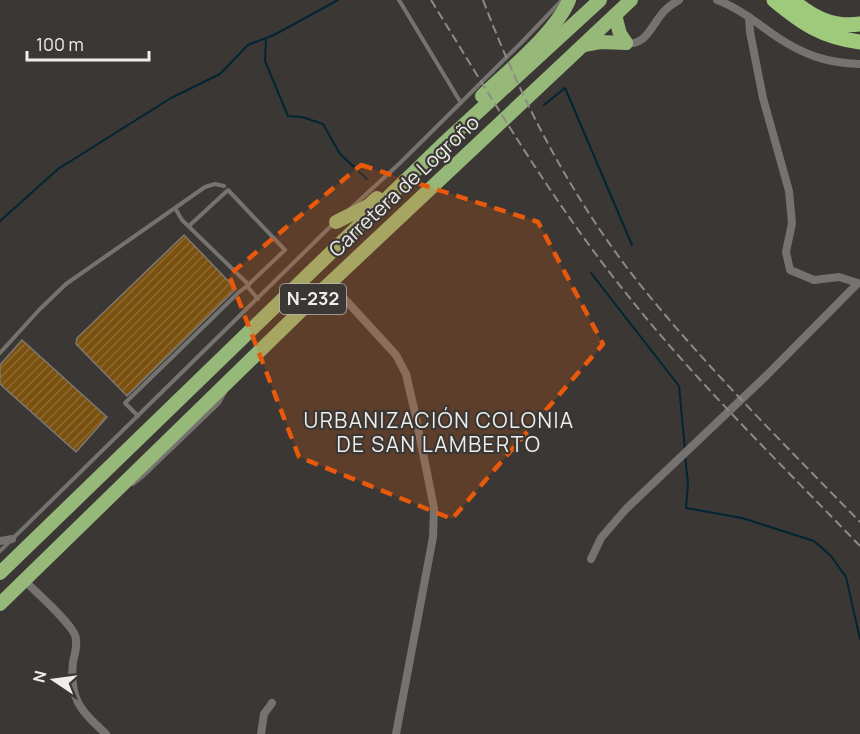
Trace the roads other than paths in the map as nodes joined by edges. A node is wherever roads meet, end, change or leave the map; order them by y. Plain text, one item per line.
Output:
1 (399, 0) edge
2 (562, 0) edge
3 (569, 0) edge
4 (600, 0) edge
5 (632, 0) edge
6 (643, 0) edge
7 (679, 0) edge
8 (717, 0) edge
9 (774, 0) edge
10 (792, 0) edge
11 (617, 14) junction
12 (749, 17) junction
13 (860, 24) edge
14 (860, 42) edge
15 (626, 43) junction
16 (582, 46) junction
17 (860, 64) edge
18 (461, 103) junction
19 (446, 141) junction
20 (224, 186) dead end
21 (175, 208) junction
22 (336, 222) junction
23 (190, 225) junction
24 (330, 283) junction
25 (248, 286) junction
26 (258, 298) junction
27 (0, 353) edge
28 (138, 416) junction
29 (12, 539) junction
30 (0, 541) edge
31 (0, 551) edge
32 (591, 559) dead end
33 (0, 573) edge
34 (24, 580) junction
35 (0, 604) edge
36 (272, 703) dead end
37 (106, 734) edge
38 (261, 734) edge
39 (396, 734) edge

1 - 18 lane
2 - 18 lane
3 - 19 highway
4 - 19 highway, Carretera de Logroño / N-232
5 - 11 highway, Carretera de Logroño / N-232
6 - 11 highway
7 - 15 street
8 - 12 street
9 - 14 highway
10 - 13 highway
11 - 15 highway
11 - 16 highway, Carretera de Logroño / N-232
12 - 17 street
12 - 32 street
15 - 16 highway
16 - 24 highway, Carretera de Logroño / N-232
18 - 22 lane
19 - 22 highway
19 - 33 highway, Carretera de Logroño / N-232
20 - 21 lane
21 - 23 lane
21 - 27 lane
22 - 26 lane
23 - 25 lane
23 - 25 lane
24 - 34 highway, Carretera de Logroño / N-232
24 - 39 street
25 - 26 lane
25 - 28 lane
26 - 28 lane
28 - 29 lane
29 - 30 street
29 - 31 lane
34 - 35 highway, Carretera de Logroño / N-232
34 - 37 street
36 - 38 street

